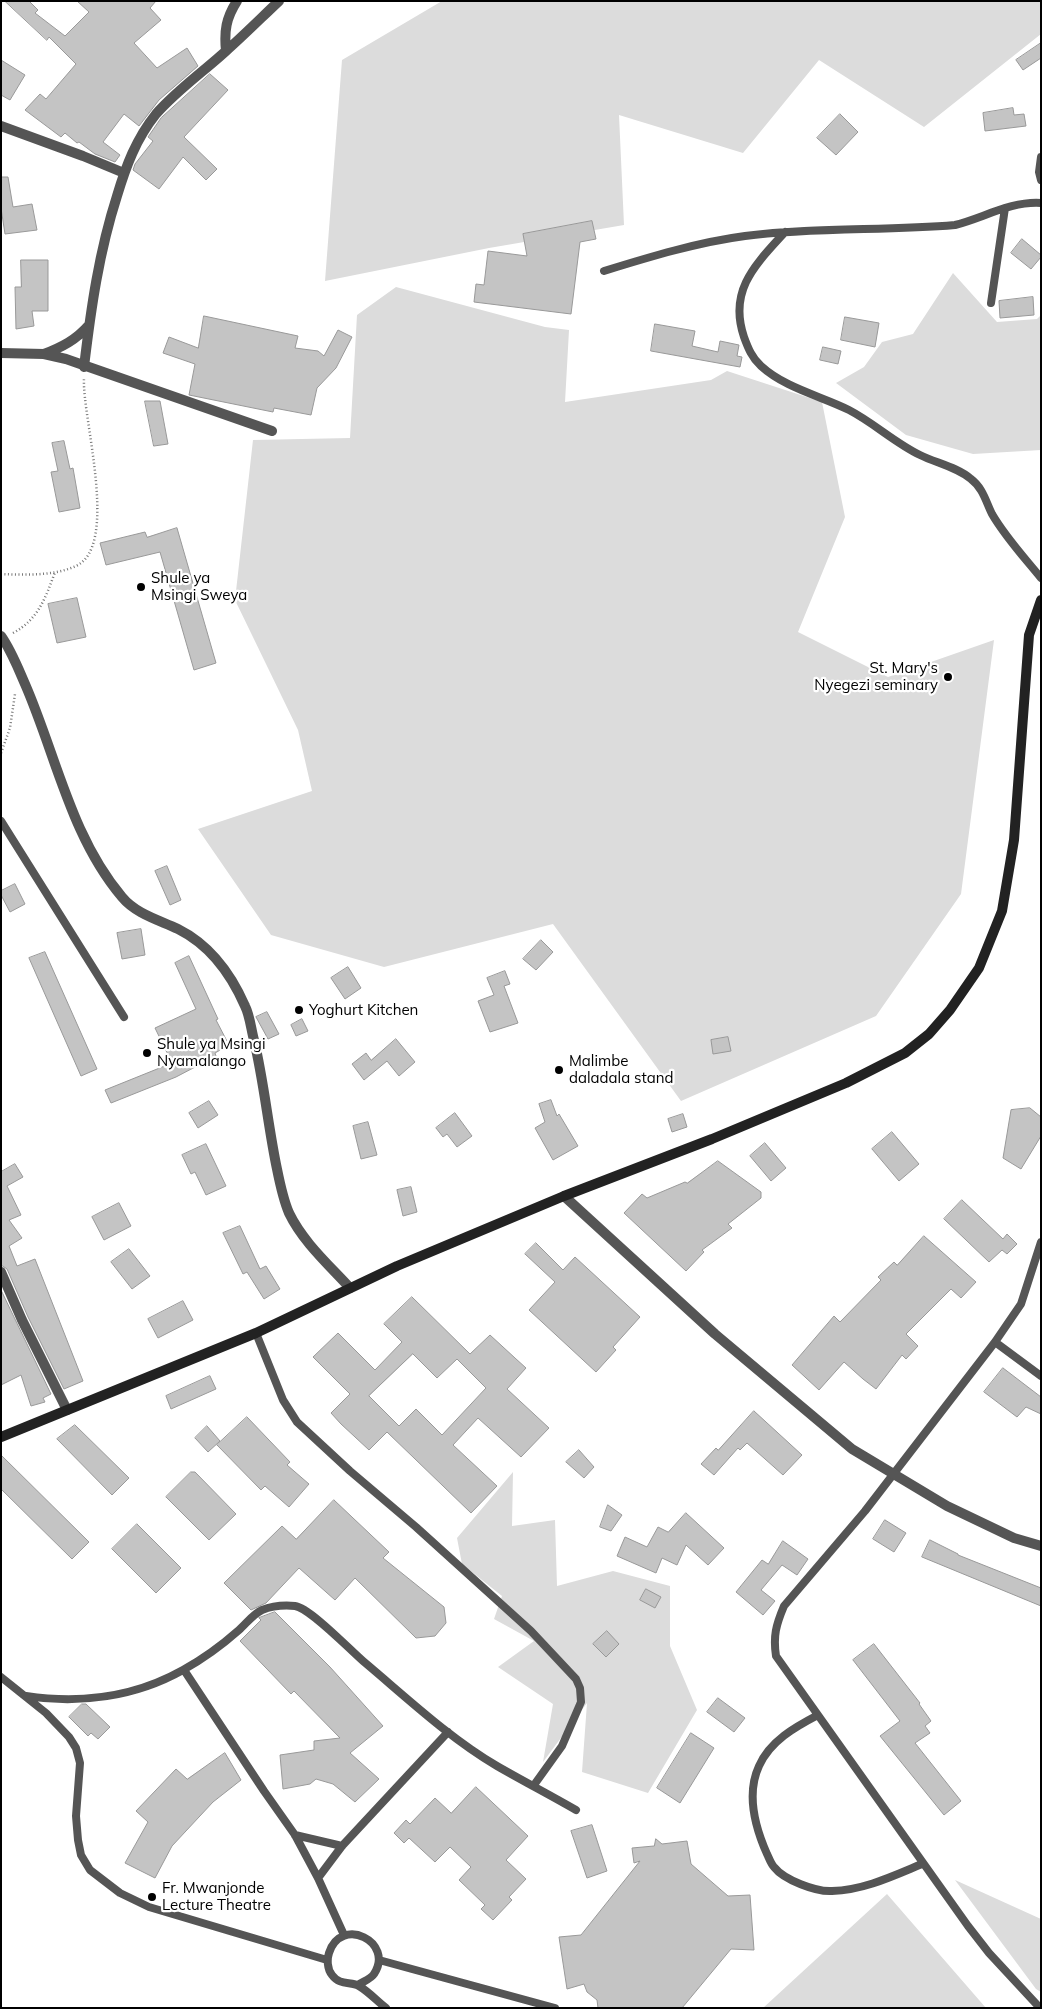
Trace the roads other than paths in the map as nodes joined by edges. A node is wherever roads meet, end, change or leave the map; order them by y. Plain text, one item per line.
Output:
1 (237, 1) edge
2 (279, 1) edge
3 (226, 51) junction
4 (1, 126) edge
5 (1041, 157) edge
6 (124, 173) junction
7 (1041, 180) edge
8 (1041, 203) edge
9 (1005, 208) junction
10 (786, 232) junction
11 (604, 271) dead end
12 (991, 303) dead end
13 (89, 325) junction
14 (1, 353) edge
15 (44, 354) junction
16 (84, 367) junction
17 (272, 431) dead end
18 (1041, 578) edge
19 (1041, 600) edge
20 (2, 637) edge
21 (1, 821) edge
22 (124, 1017) dead end
23 (564, 1196) junction
24 (1041, 1242) edge
25 (1, 1272) edge
26 (350, 1288) junction
27 (256, 1333) junction
28 (995, 1342) junction
29 (1041, 1376) edge
30 (66, 1410) junction
31 (1, 1437) edge
32 (893, 1474) junction
33 (1041, 1546) edge
34 (184, 1670) junction
35 (2, 1678) edge
36 (26, 1696) junction
37 (818, 1715) junction
38 (448, 1732) junction
39 (534, 1785) junction
40 (576, 1810) dead end
41 (295, 1835) junction
42 (342, 1846) junction
43 (922, 1864) junction
44 (318, 1878) junction
45 (344, 1935) junction
46 (327, 1960) junction
47 (379, 1960) junction
48 (358, 1985) junction
49 (379, 2005) edge
50 (386, 2008) edge
51 (555, 2008) edge
52 (1040, 2008) edge

1 - 3 street
2 - 3 street
3 - 6 street
4 - 6 street
5 - 7 lane
6 - 13 street
8 - 9 lane
9 - 10 lane
9 - 12 lane
10 - 11 lane
10 - 18 lane
13 - 15 street
13 - 16 street
14 - 15 street
15 - 16 street
16 - 17 street
19 - 23 main road
20 - 26 street
21 - 22 lane
23 - 26 main road
23 - 32 street
24 - 28 lane
25 - 30 street
26 - 27 main road
27 - 30 main road
27 - 39 lane
28 - 29 lane
28 - 32 lane
30 - 31 main road
32 - 33 street
32 - 37 lane
34 - 36 lane
34 - 38 lane
34 - 41 lane
35 - 36 lane
36 - 46 lane
37 - 43 lane
37 - 43 lane
38 - 39 lane
38 - 42 lane
39 - 40 lane
41 - 42 lane
41 - 44 lane
42 - 44 lane
43 - 52 lane
44 - 45 lane
45 - 46 lane
45 - 47 lane
46 - 48 lane
47 - 48 lane
47 - 51 lane
48 - 49 lane
49 - 50 lane

